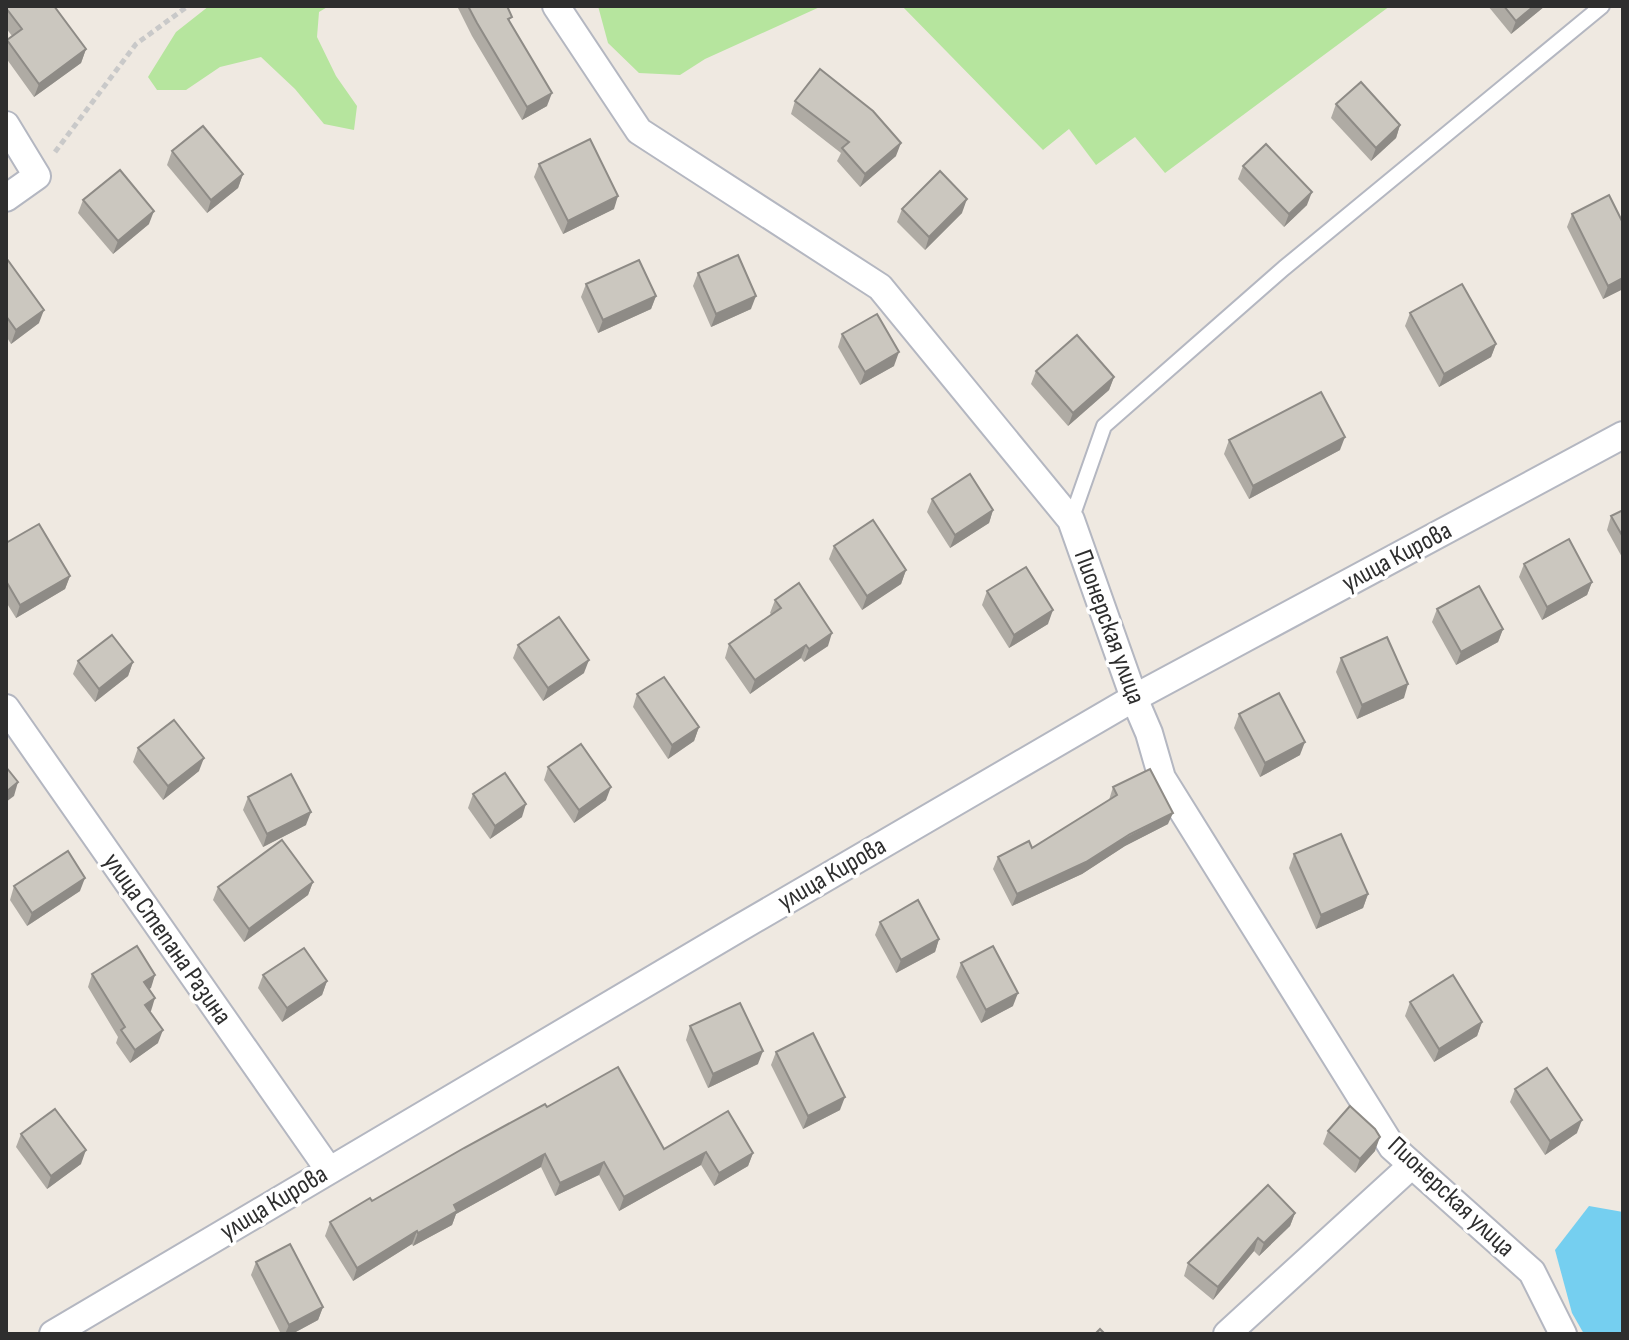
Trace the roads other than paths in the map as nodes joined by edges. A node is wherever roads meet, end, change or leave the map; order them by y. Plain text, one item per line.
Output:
1 (556, 6) edge
2 (1602, 6) edge
3 (6, 125) edge
4 (6, 198) edge
5 (1623, 435) edge
6 (1071, 520) junction
7 (1134, 698) junction
8 (6, 708) edge
9 (1412, 1165) junction
10 (329, 1170) junction
11 (53, 1334) edge
12 (1227, 1334) edge
13 (1563, 1334) edge

1 - 6 street, Пионерская улица
2 - 6 lane
3 - 4 street
5 - 7 street, улица Кирова
6 - 7 street, Пионерская улица
7 - 9 street, Пионерская улица
7 - 10 street, улица Кирова
8 - 10 street, улица Степана Разина
9 - 12 street
9 - 13 street, Пионерская улица
10 - 11 street, улица Кирова

